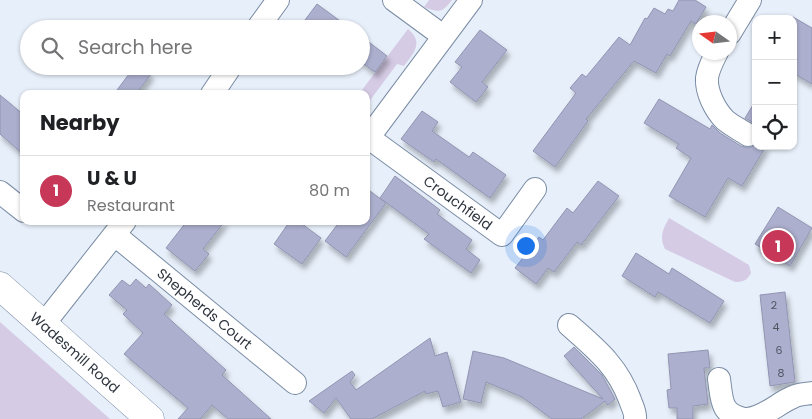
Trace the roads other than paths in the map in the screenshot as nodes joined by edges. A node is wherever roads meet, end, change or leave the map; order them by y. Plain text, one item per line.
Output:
1 (278, 0) edge
2 (394, 0) edge
3 (471, 0) edge
4 (750, 0) edge
5 (264, 20) edge
6 (737, 21) edge
7 (444, 36) junction
8 (713, 60) edge
9 (225, 75) edge
10 (215, 90) edge
11 (748, 135) dead end
12 (370, 136) edge
13 (370, 142) edge
14 (535, 189) dead end
15 (0, 192) edge
16 (20, 208) edge
17 (120, 228) edge
18 (0, 286) edge
19 (44, 326) junction
20 (569, 326) dead end
21 (719, 379) dead end
22 (294, 383) dead end
23 (812, 393) edge
24 (150, 419) edge
25 (635, 419) edge
26 (745, 419) edge

1 - 5 street
2 - 7 street
3 - 7 street
4 - 6 street
7 - 12 street
8 - 11 street
9 - 10 street
13 - 14 street, Crouchfield
15 - 16 street
17 - 19 street
17 - 22 street, Shepherds Court
18 - 19 main road, Wadesmill Road
19 - 24 main road, Wadesmill Road
20 - 25 street
21 - 26 street
23 - 26 street

